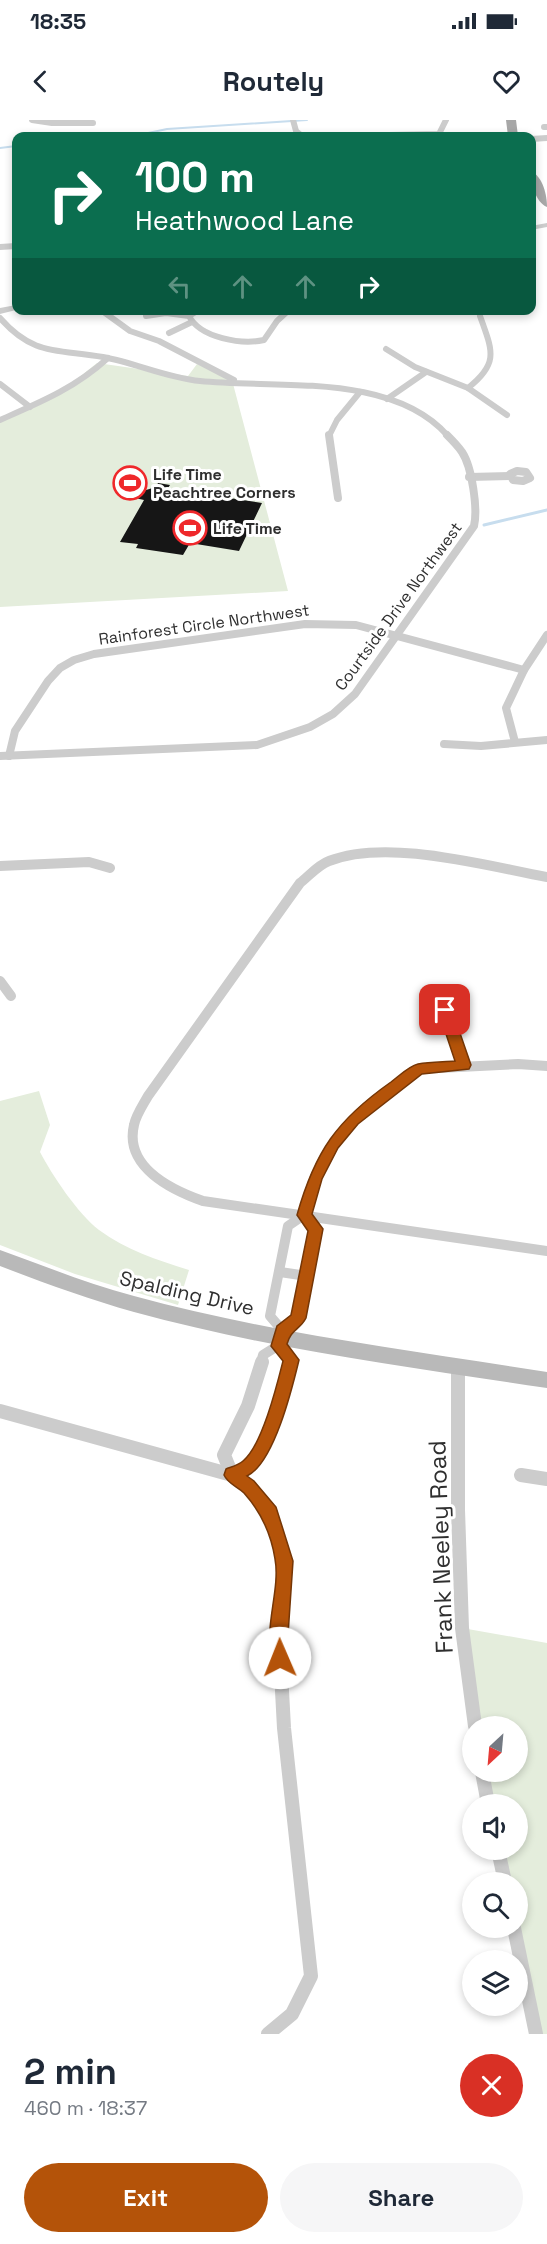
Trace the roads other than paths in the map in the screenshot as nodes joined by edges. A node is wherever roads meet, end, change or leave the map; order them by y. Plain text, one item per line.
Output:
1 (32, 120) edge
2 (93, 123) dead end
3 (546, 138) edge
4 (547, 147) edge
5 (536, 183) edge
6 (547, 204) edge
7 (107, 315) edge
8 (153, 315) edge
9 (174, 315) edge
10 (195, 315) edge
11 (284, 315) edge
12 (146, 316) dead end
13 (480, 316) dead end
14 (0, 318) edge
15 (191, 319) junction
16 (169, 333) dead end
17 (386, 349) dead end
18 (108, 358) junction
19 (426, 372) junction
20 (237, 382) junction
21 (2, 385) edge
22 (468, 388) junction
23 (360, 392) junction
24 (387, 399) junction
25 (30, 407) junction
26 (507, 415) dead end
27 (0, 420) edge
28 (510, 476) dead end
29 (469, 477) junction
30 (338, 498) dead end
31 (547, 635) edge
32 (397, 636) junction
33 (524, 670) junction
34 (547, 740) edge
35 (515, 742) junction
36 (444, 744) dead end
37 (5, 756) edge
38 (0, 866) edge
39 (110, 868) dead end
40 (547, 877) edge
41 (0, 981) edge
42 (11, 996) dead end
43 (445, 1010) dead end
44 (464, 1065) junction
45 (547, 1066) edge
46 (304, 1215) junction
47 (547, 1251) edge
48 (0, 1258) edge
49 (280, 1272) junction
50 (307, 1276) junction
51 (281, 1337) junction
52 (458, 1366) junction
53 (547, 1380) edge
54 (0, 1412) edge
55 (232, 1475) junction
56 (520, 1475) dead end
57 (547, 1479) edge
58 (474, 1716) edge
59 (516, 1938) edge
60 (268, 2034) edge
61 (536, 2034) edge

1 - 2 street
3 - 4 street
5 - 6 main road
7 - 20 street
8 - 12 street
9 - 15 street
10 - 15 street
11 - 15 street
13 - 22 street
14 - 18 street, Courtside Drive Northwest
15 - 16 street
17 - 19 street
18 - 20 street, Courtside Drive Northwest
18 - 25 street
19 - 22 street
19 - 24 street
20 - 23 street, Courtside Drive Northwest
21 - 25 street
22 - 26 street
23 - 24 street, Courtside Drive Northwest
23 - 30 street
24 - 29 street, Courtside Drive Northwest
25 - 27 street
28 - 29 street
29 - 32 street, Courtside Drive Northwest
31 - 33 street
32 - 33 street, Rainforest Circle Northwest
32 - 37 street, Courtside Drive Northwest
32 - 37 street, Rainforest Circle Northwest
33 - 35 street
34 - 35 street
35 - 36 street
38 - 39 street
40 - 46 street
41 - 42 street
43 - 44 street
44 - 45 street
44 - 46 street
46 - 47 street
46 - 49 street
46 - 50 street
48 - 51 main road, Spalding Drive
49 - 50 street
49 - 51 street
50 - 51 street
51 - 52 main road, Spalding Drive
51 - 55 street
51 - 55 street
52 - 53 main road, Spalding Drive
52 - 58 street, Frank Neeley Road
54 - 55 street
55 - 60 street
56 - 57 street
59 - 61 street

